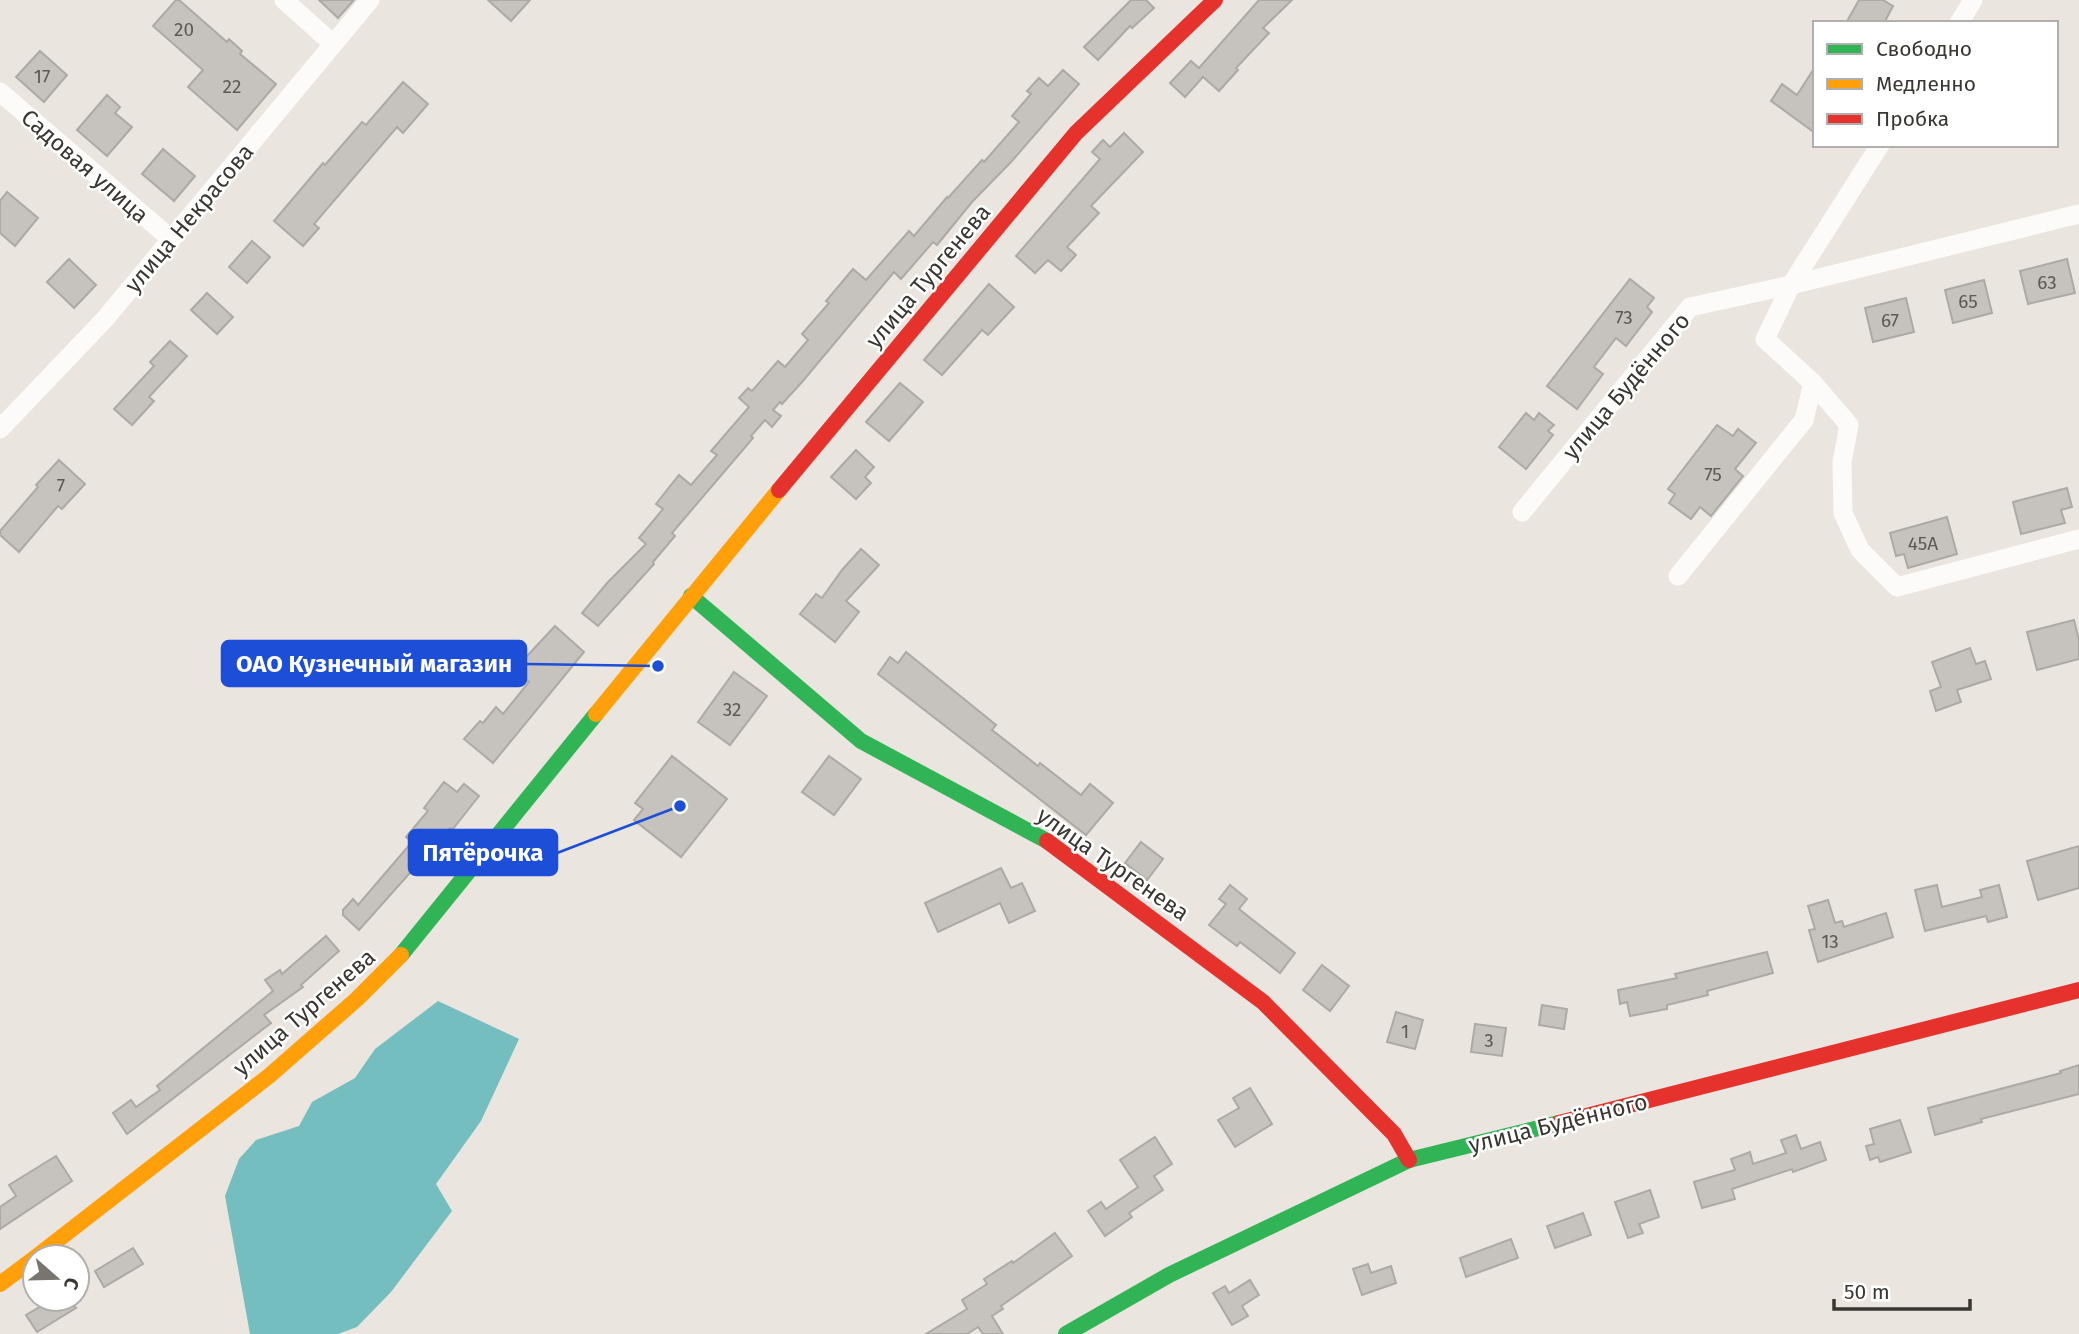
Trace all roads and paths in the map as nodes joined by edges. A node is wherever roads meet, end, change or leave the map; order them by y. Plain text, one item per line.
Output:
1 (284, 0) edge
2 (370, 0) edge
3 (1215, 0) edge
4 (1973, 0) edge
5 (1960, 21) edge
6 (333, 44) junction
7 (0, 92) edge
8 (1879, 147) edge
9 (2079, 214) edge
10 (171, 239) junction
11 (1791, 285) junction
12 (1813, 383) junction
13 (0, 429) edge
14 (1522, 512) dead end
15 (2079, 540) edge
16 (1678, 576) dead end
17 (691, 596) junction
18 (2079, 990) edge
19 (1409, 1160) junction
20 (54, 1243) edge
21 (21, 1268) edge
22 (0, 1284) edge
23 (1066, 1334) edge

1 - 6 street
2 - 6 street, улица Некрасова
3 - 17 street, улица Тургенева
4 - 5 street
6 - 10 street, улица Некрасова
7 - 10 street, Садовая улица
8 - 11 street
9 - 11 street, улица Будённого
10 - 13 street, улица Некрасова
11 - 12 street
11 - 14 street, улица Будённого
12 - 15 street
12 - 16 street
17 - 19 street, улица Тургенева
17 - 20 street, улица Тургенева
18 - 19 street, улица Будённого
19 - 23 street, улица Будённого
21 - 22 street, улица Тургенева

